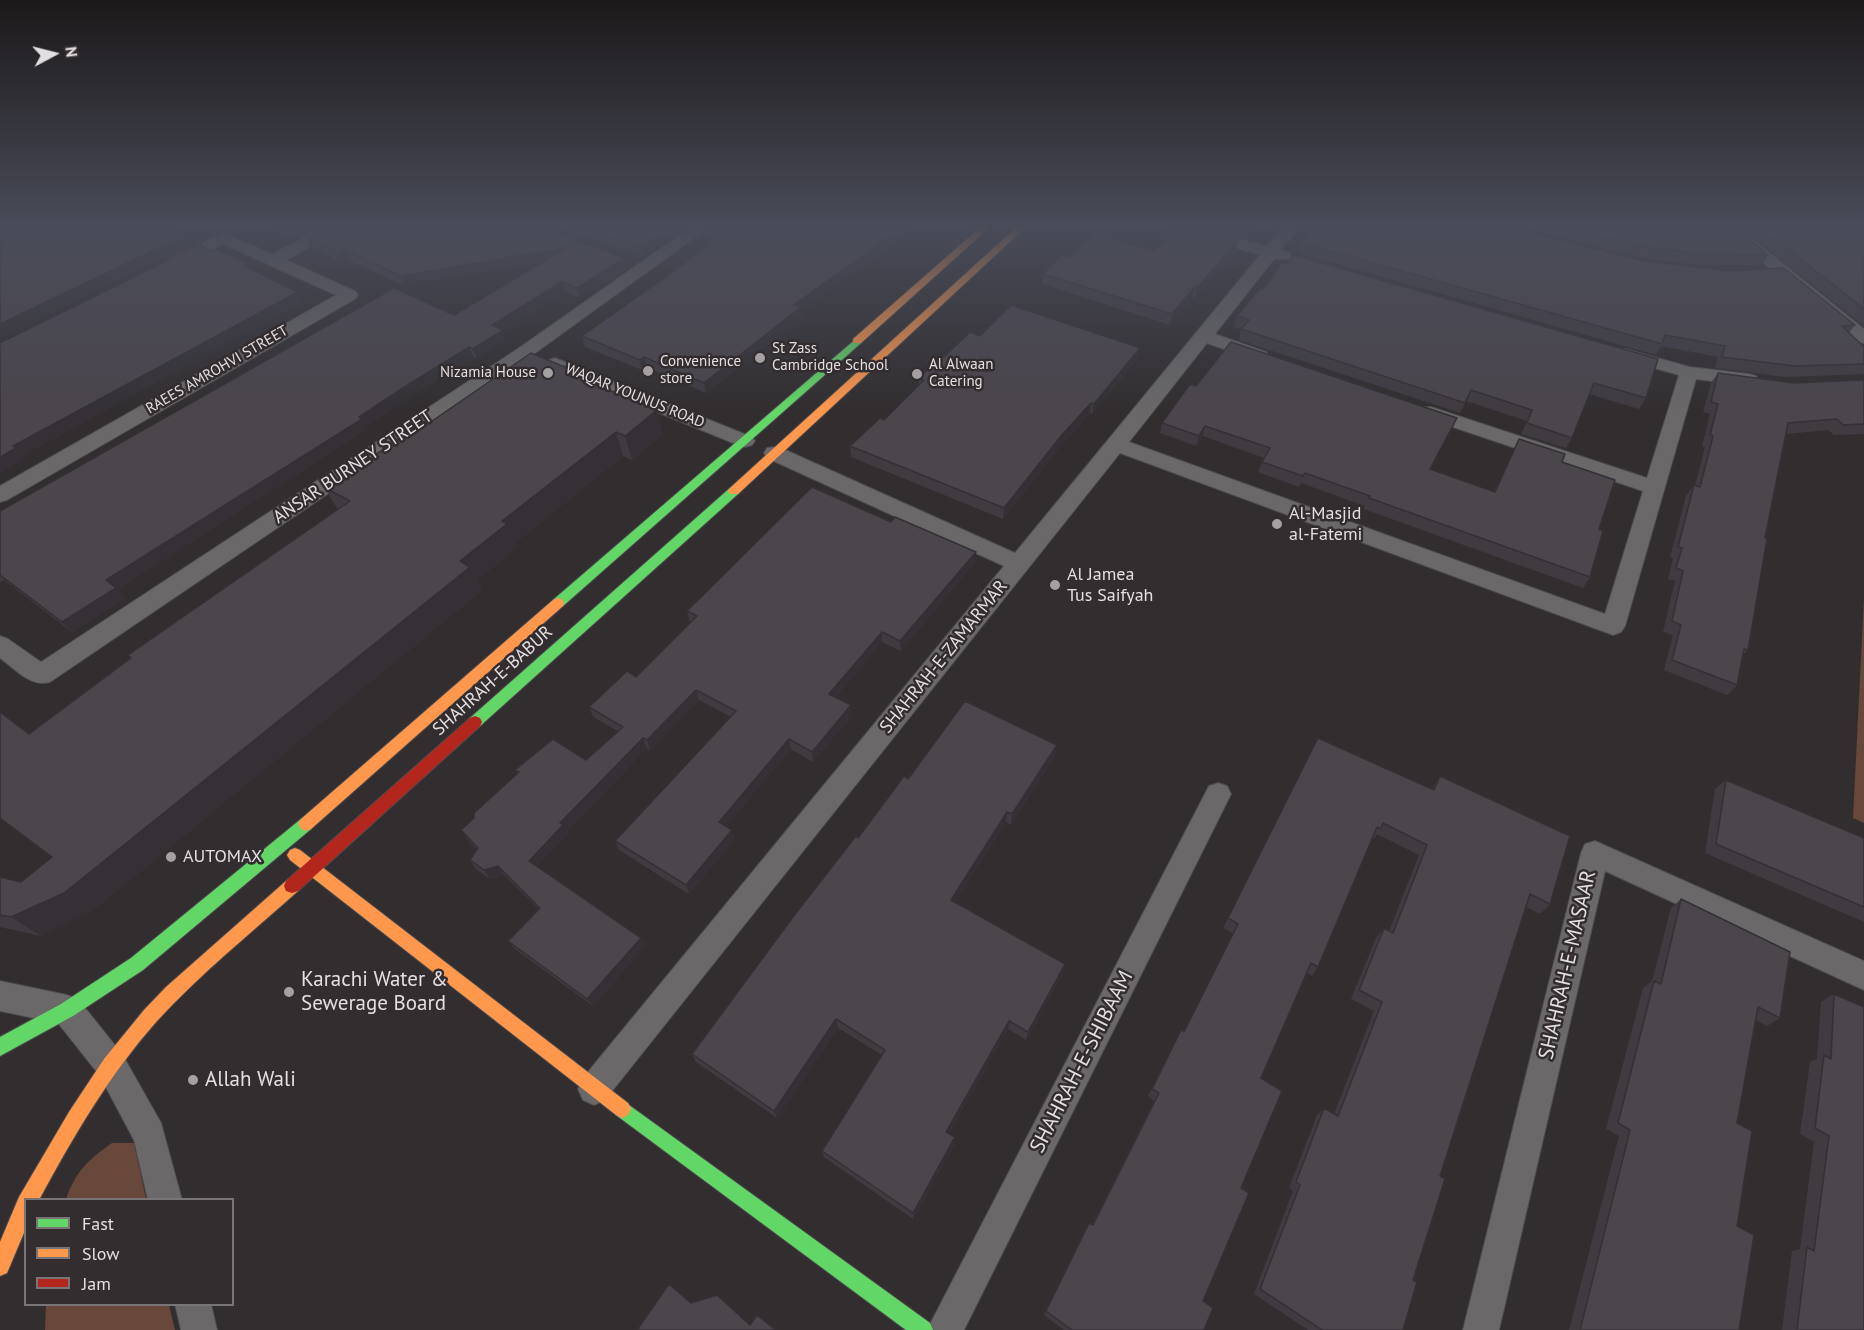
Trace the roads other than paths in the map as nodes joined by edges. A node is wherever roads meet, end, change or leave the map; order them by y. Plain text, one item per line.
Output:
1 (332, 287) edge
2 (617, 287) edge
3 (918, 287) edge
4 (956, 287) edge
5 (1243, 287) edge
6 (1802, 287) edge
7 (1203, 336) junction
8 (1864, 338) edge
9 (1610, 350) edge
10 (525, 352) junction
11 (1282, 363) edge
12 (1689, 372) junction
13 (1765, 382) edge
14 (1406, 405) edge
15 (745, 441) junction
16 (1116, 444) junction
17 (774, 453) junction
18 (1654, 488) junction
19 (0, 495) edge
20 (1018, 564) junction
21 (0, 645) edge
22 (1218, 794) dead end
23 (282, 845) junction
24 (312, 867) junction
25 (1864, 976) edge
26 (0, 996) edge
27 (67, 1010) junction
28 (0, 1047) edge
29 (111, 1065) junction
30 (594, 1089) junction
31 (29, 1198) edge
32 (165, 1198) edge
33 (24, 1209) edge
34 (0, 1266) edge
35 (193, 1306) edge
36 (199, 1330) edge
37 (923, 1330) edge
38 (945, 1330) edge
39 (1481, 1330) edge

1 - 19 street, RAEES AMROHVI STREET
2 - 10 street, ANSAR BURNEY STREET
3 - 15 main road, SHAHRAH-E-BABUR
4 - 17 main road, SHAHRAH-E-BABUR
5 - 7 street, SHAHRAH-E-ZAMARMAR
6 - 8 street
7 - 11 street
7 - 16 street, SHAHRAH-E-ZAMARMAR
9 - 12 street
10 - 15 street, WAQAR YOUNUS ROAD
10 - 21 street, ANSAR BURNEY STREET
12 - 13 street
12 - 18 street
14 - 18 street
15 - 23 main road, SHAHRAH-E-BABUR
16 - 18 street
16 - 20 street, SHAHRAH-E-ZAMARMAR
17 - 20 street
17 - 24 main road, SHAHRAH-E-BABUR
20 - 30 street, SHAHRAH-E-ZAMARMAR
22 - 38 street, SHAHRAH-E-SHIBAAM
23 - 24 main road
23 - 27 main road, SHAHRAH-E-BABUR
24 - 29 main road, SHAHRAH-E-BABUR
24 - 30 main road
25 - 39 street, SHAHRAH-E-MASAAR
26 - 27 street
27 - 28 main road, SHAHRAH-E-BABUR
27 - 29 street
29 - 31 main road, SHAHRAH-E-BABUR
29 - 32 street
30 - 37 main road
33 - 34 main road
35 - 36 street

